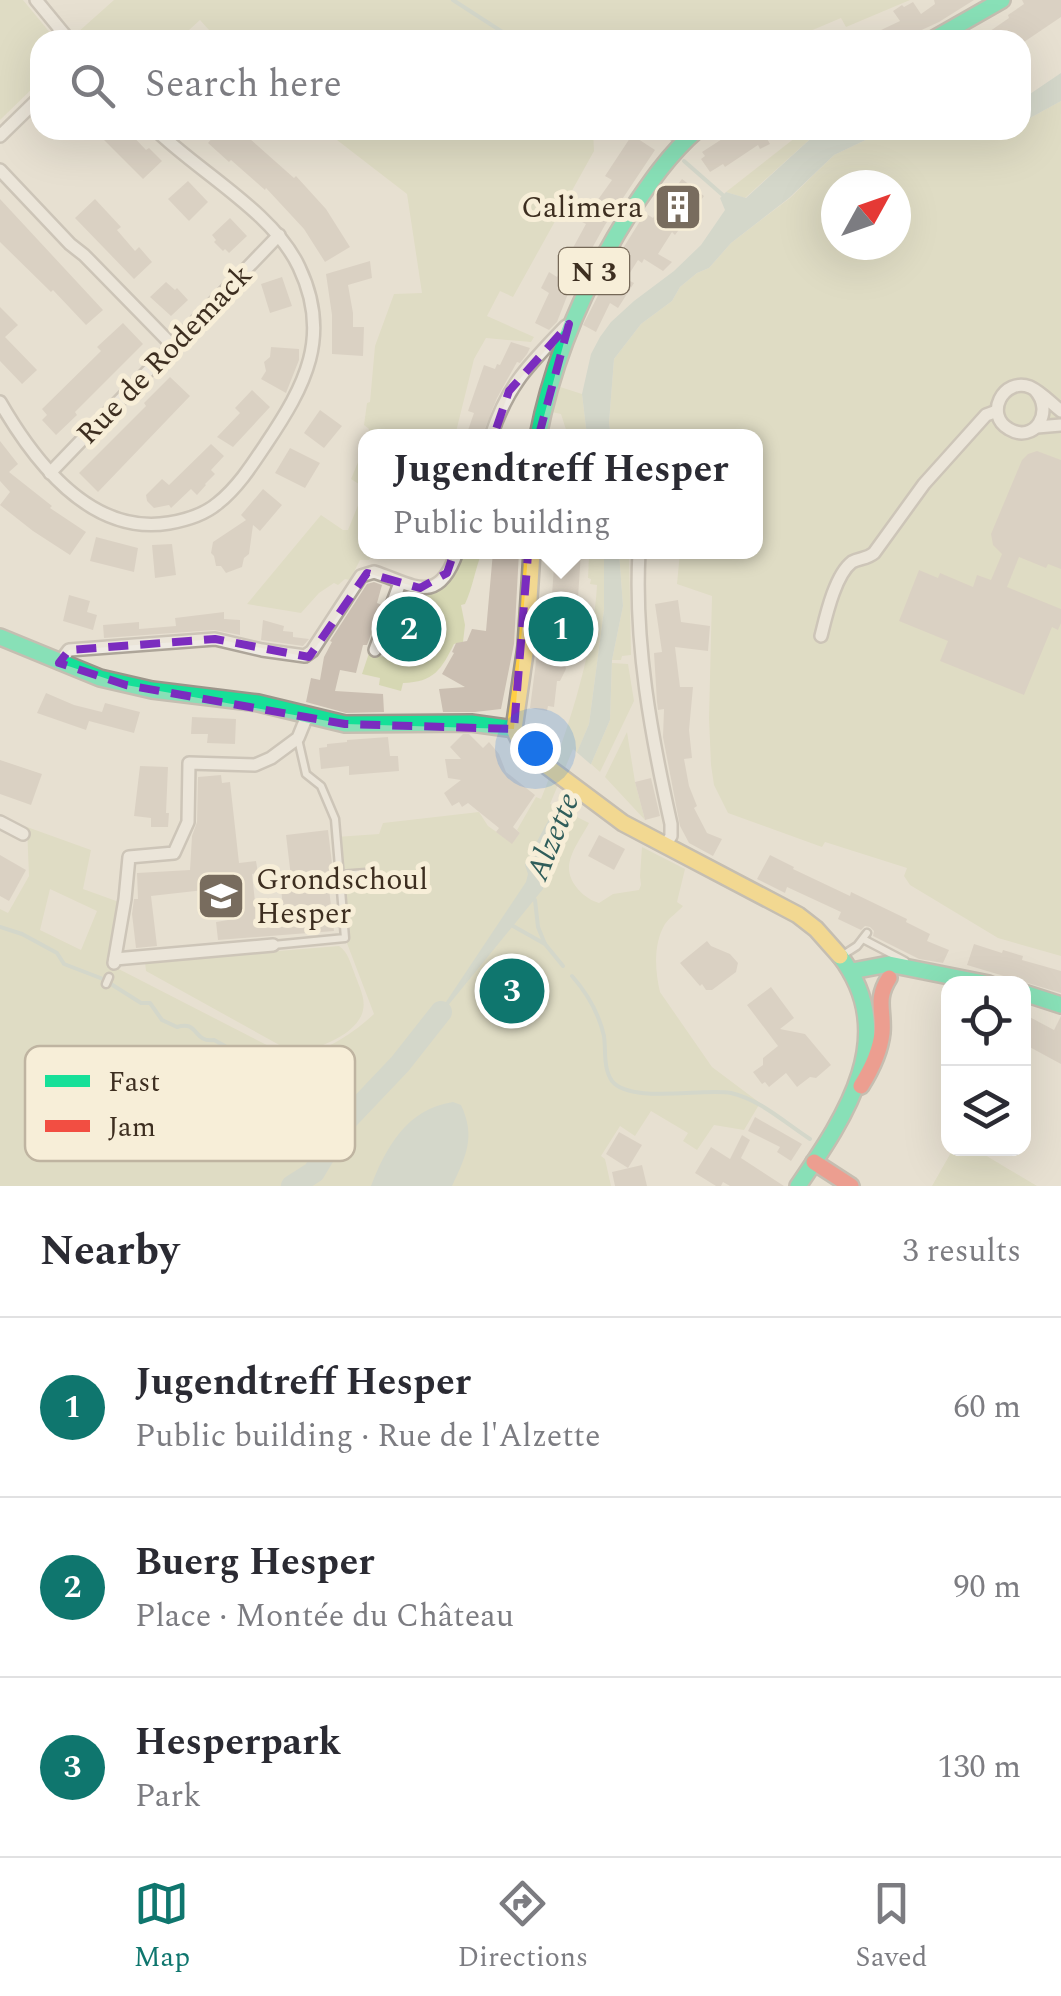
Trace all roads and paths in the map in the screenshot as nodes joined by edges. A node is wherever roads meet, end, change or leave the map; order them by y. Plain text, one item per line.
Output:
1 (36, 0) edge
2 (1002, 0) edge
3 (61, 30) edge
4 (950, 30) edge
5 (30, 107) edge
6 (0, 136) edge
7 (168, 140) edge
8 (686, 140) edge
9 (0, 170) edge
10 (278, 236) junction
11 (569, 324) junction
12 (173, 346) junction
13 (1035, 390) junction
14 (0, 402) edge
15 (997, 411) junction
16 (1061, 411) edge
17 (1036, 426) junction
18 (1061, 426) edge
19 (493, 429) edge
20 (539, 429) edge
21 (50, 473) junction
22 (453, 559) edge
23 (532, 559) edge
24 (639, 559) edge
25 (400, 582) junction
26 (821, 636) dead end
27 (0, 637) edge
28 (374, 650) dead end
29 (59, 663) junction
30 (307, 716) junction
31 (514, 729) junction
32 (298, 738) junction
33 (0, 822) edge
34 (23, 834) dead end
35 (665, 846) junction
36 (366, 872) dead end
37 (340, 875) junction
38 (273, 945) joint
39 (842, 955) junction
40 (912, 970) junction
41 (852, 972) junction
42 (945, 976) edge
43 (889, 978) junction
44 (860, 988) junction
45 (1031, 994) edge
46 (1061, 1004) edge
47 (849, 1102) junction
48 (814, 1162) junction
49 (798, 1186) edge
50 (852, 1186) edge

1 - 3 street
2 - 4 main road
5 - 6 street
7 - 10 street
8 - 11 main road, N 3
9 - 12 street
10 - 12 street, Rue de Rodemack
10 - 21 street
11 - 19 street
11 - 20 main road, N 3
12 - 21 street, Rue de Rodemack
13 - 15 street
13 - 16 street
13 - 17 street
14 - 21 street
15 - 17 street
15 - 26 street
17 - 18 street
22 - 25 street
23 - 31 main road
24 - 35 street
25 - 28 street
25 - 29 street
27 - 29 main road
29 - 30 main road
30 - 31 main road
30 - 32 street
31 - 35 main road
32 - 37 lane
32 - 38 street
33 - 34 street
35 - 39 main road
36 - 37 lane
37 - 38 lane
39 - 40 lane
39 - 41 main road
40 - 41 main road
40 - 42 main road
40 - 43 main road
41 - 44 main road
43 - 44 main road
43 - 47 main road
44 - 47 main road
45 - 46 main road
47 - 48 main road
48 - 49 main road
48 - 50 main road

